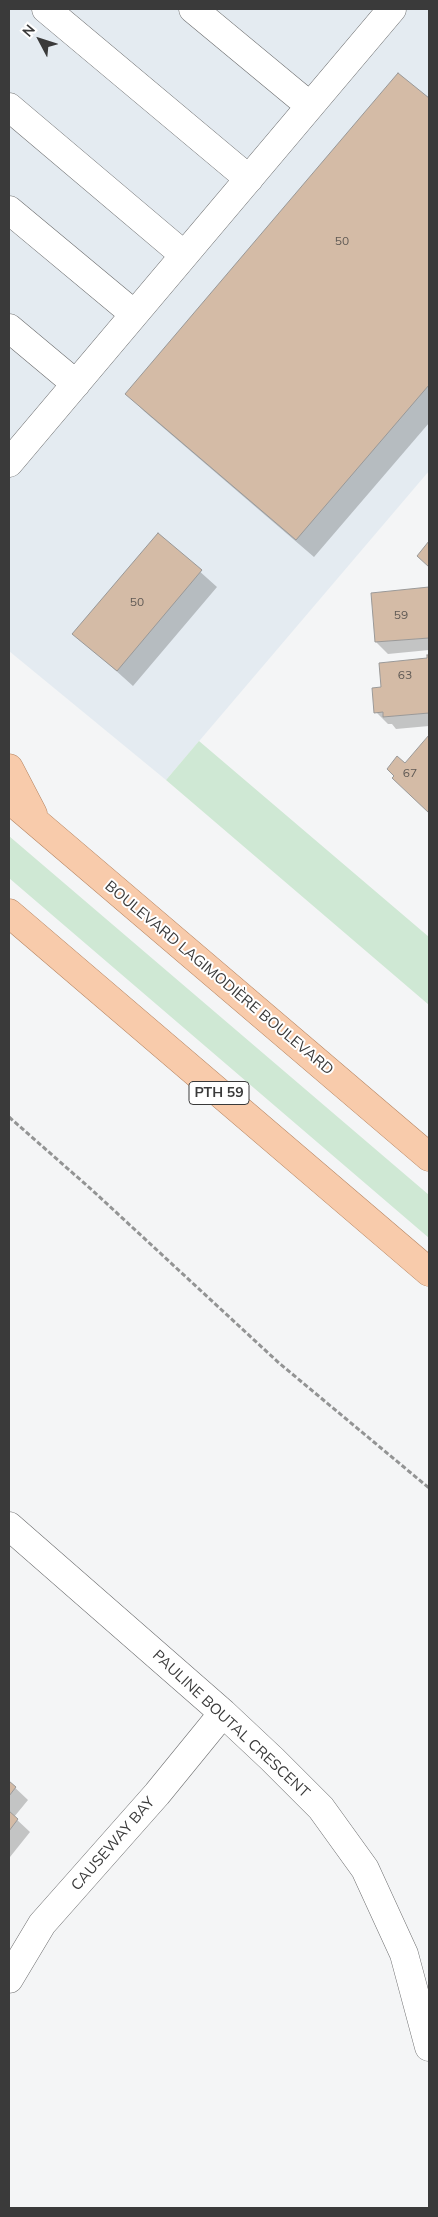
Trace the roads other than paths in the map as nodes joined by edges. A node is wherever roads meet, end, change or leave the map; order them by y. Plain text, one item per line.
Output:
1 (46, 9) edge
2 (193, 9) edge
3 (379, 13) edge
4 (310, 106) junction
5 (9, 107) edge
6 (249, 179) junction
7 (9, 210) edge
8 (184, 255) junction
9 (134, 314) junction
10 (9, 328) edge
11 (76, 384) junction
12 (9, 463) edge
13 (9, 768) edge
14 (9, 798) edge
15 (38, 824) junction
16 (9, 913) edge
17 (429, 1158) edge
18 (429, 1272) edge
19 (9, 1526) edge
20 (223, 1713) junction
21 (9, 1979) edge
22 (429, 2047) edge

1 - 6 street
2 - 4 street
3 - 4 street
4 - 6 street
5 - 8 street
6 - 8 street
7 - 9 street
8 - 9 street
9 - 11 street
10 - 11 street
11 - 12 street
13 - 15 main road
14 - 15 main road, BOULEVARD LAGIMODIÈRE BOULEVARD
15 - 17 main road, BOULEVARD LAGIMODIÈRE BOULEVARD
16 - 18 main road, PTH 59
19 - 20 street, PAULINE BOUTAL CRESCENT
20 - 21 street, CAUSEWAY BAY
20 - 22 street, PAULINE BOUTAL CRESCENT

